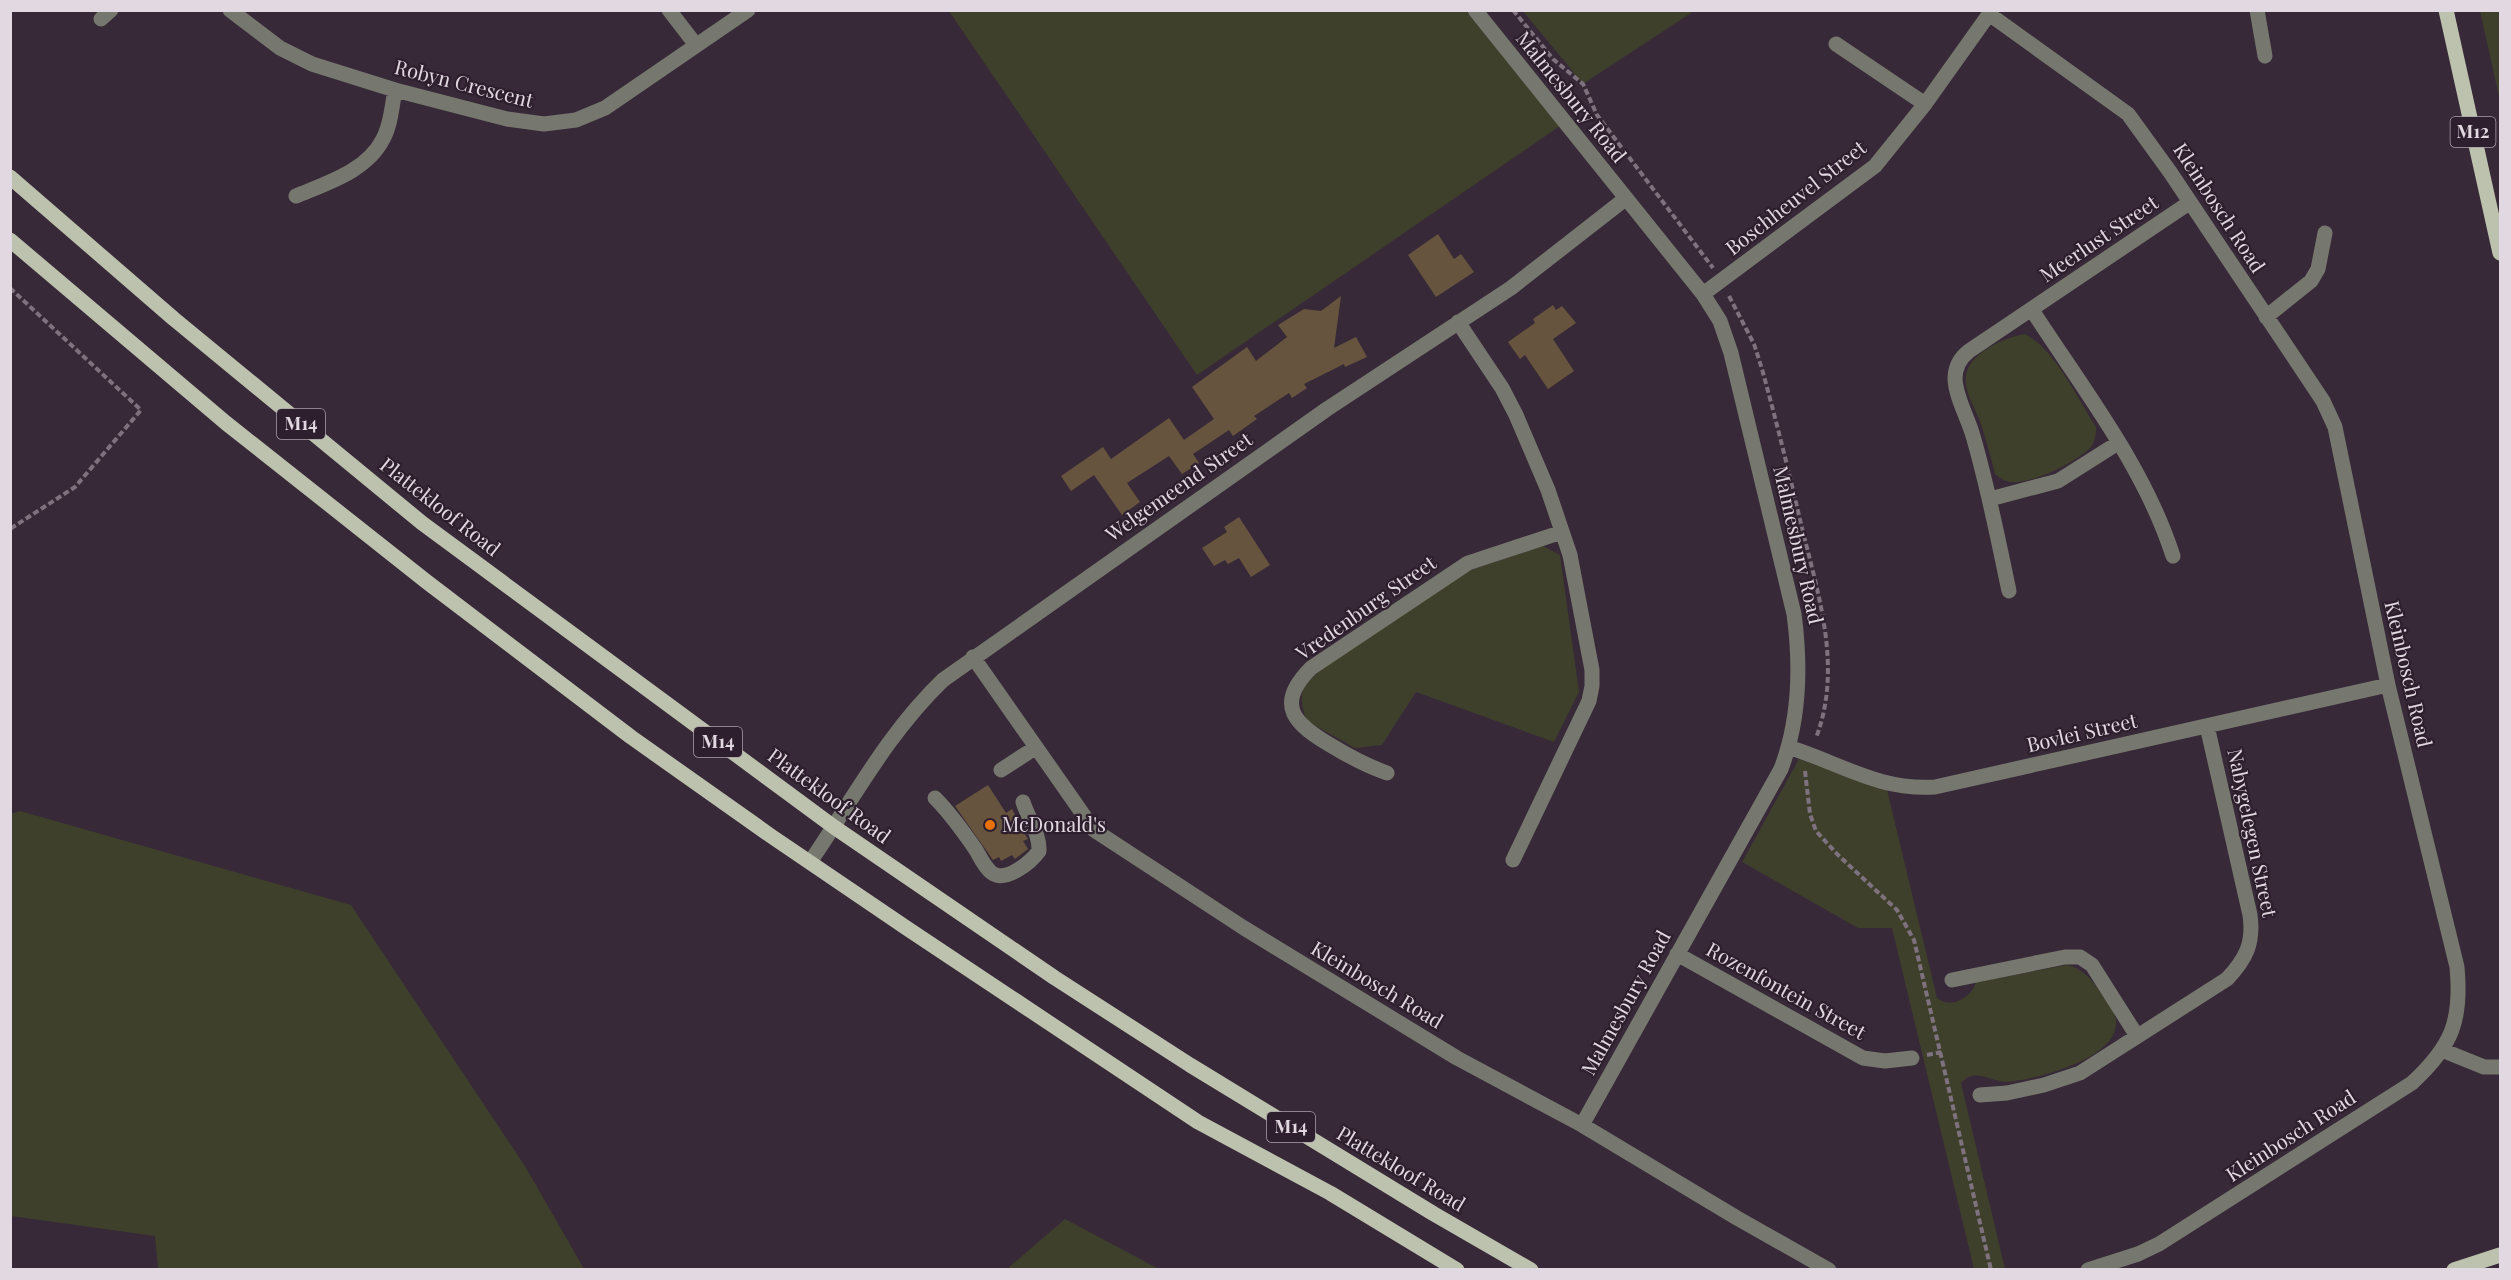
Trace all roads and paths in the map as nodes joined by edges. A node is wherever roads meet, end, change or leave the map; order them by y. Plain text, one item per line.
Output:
1 (230, 10) edge
2 (669, 10) edge
3 (748, 10) edge
4 (1475, 10) edge
5 (1513, 10) edge
6 (2257, 10) edge
7 (2446, 10) edge
8 (1991, 12) edge
9 (1836, 44) dead end
10 (696, 45) junction
11 (2265, 56) dead end
12 (395, 90) junction
13 (1925, 104) junction
14 (10, 177) edge
15 (296, 196) dead end
16 (1625, 199) junction
17 (2190, 203) junction
18 (2325, 234) dead end
19 (10, 240) edge
20 (2500, 253) edge
21 (1713, 268) dead end
22 (10, 288) edge
23 (1702, 294) junction
24 (1730, 296) dead end
25 (2032, 310) junction
26 (2266, 317) junction
27 (1458, 322) junction
28 (2118, 443) junction
29 (1990, 499) junction
30 (10, 529) edge
31 (1562, 532) junction
32 (2173, 556) dead end
33 (2009, 591) dead end
34 (973, 657) junction
35 (2388, 685) junction
36 (2207, 726) junction
37 (1816, 738) dead end
38 (1788, 747) junction
39 (1035, 748) junction
40 (1804, 767) dead end
41 (1001, 770) dead end
42 (1387, 773) dead end
43 (935, 798) dead end
44 (1023, 802) dead end
45 (834, 827) junction
46 (1513, 860) dead end
47 (810, 862) junction
48 (1677, 954) junction
49 (1952, 980) dead end
50 (2137, 1036) junction
51 (2442, 1050) junction
52 (1912, 1058) dead end
53 (2500, 1067) edge
54 (1980, 1095) dead end
55 (1582, 1125) junction
56 (2500, 1255) edge
57 (1457, 1269) edge
58 (1531, 1269) edge
59 (1828, 1269) edge
60 (1991, 1269) edge
61 (2088, 1269) edge
62 (2454, 1269) edge

1 - 12 street, Robyn Crescent
2 - 10 street
3 - 10 street, Robyn Crescent
4 - 16 street, Malmesbury Road
5 - 21 path
6 - 11 street
7 - 20 main road, M12
8 - 13 street, Boschheuvel Street
8 - 17 street, Kleinbosch Road
9 - 13 street
10 - 12 street, Robyn Crescent
12 - 15 street
13 - 23 street, Boschheuvel Street
14 - 45 main road, Plattekloof Road / M14
16 - 23 street, Malmesbury Road
16 - 27 street, Welgemeend Street
17 - 25 street, Meerlust Street
17 - 26 street, Kleinbosch Road
18 - 26 street
19 - 47 main road, M14
22 - 30 path
23 - 38 street, Malmesbury Road
24 - 37 path
25 - 28 street, Meerlust Street
25 - 29 street, Meerlust Street
26 - 35 street, Kleinbosch Road
27 - 31 street
27 - 34 street, Welgemeend Street
28 - 29 street
28 - 32 street, Meerlust Street
29 - 33 street, Meerlust Street
31 - 42 street, Vredenburg Street
31 - 46 street
34 - 39 street, Kleinbosch Road
34 - 45 street, Welgemeend Street
35 - 36 street, Bovlei Street
35 - 51 street, Kleinbosch Road
36 - 38 street, Bovlei Street
36 - 50 street, Nabygelegen Street
38 - 48 street, Malmesbury Road
39 - 41 street
39 - 55 street, Kleinbosch Road
40 - 60 path
43 - 44 street
45 - 47 street, Welgemeend Street
45 - 58 main road, Plattekloof Road / M14
47 - 57 main road, M14
48 - 52 street, Rozenfontein Street
48 - 55 street, Malmesbury Road
49 - 50 street
50 - 54 street, Nabygelegen Street
51 - 53 street
51 - 61 street, Kleinbosch Road
55 - 59 street, Kleinbosch Road
56 - 62 main road

